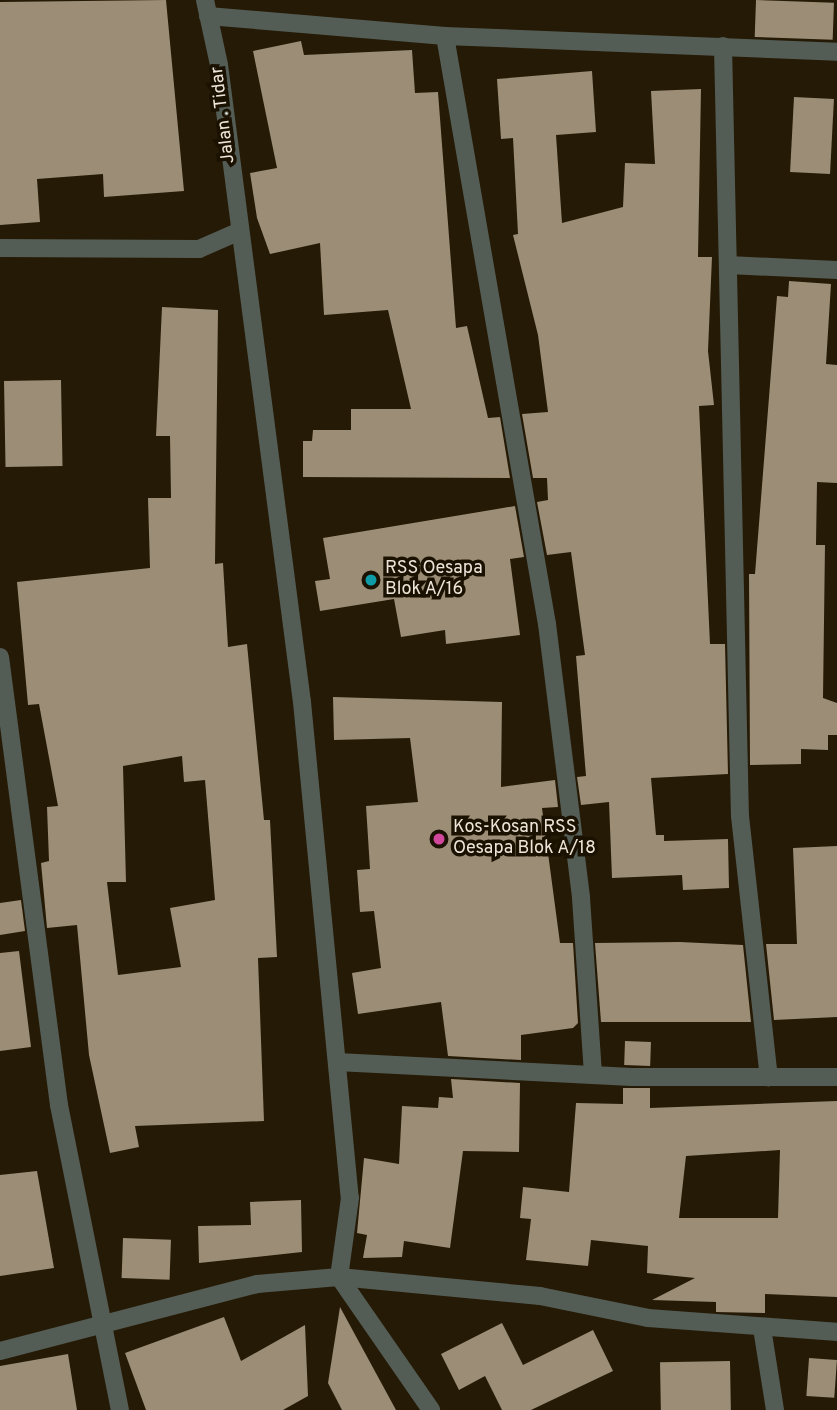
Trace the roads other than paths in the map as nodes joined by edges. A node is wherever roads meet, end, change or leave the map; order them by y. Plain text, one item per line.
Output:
1 (206, 8) edge
2 (445, 36) junction
3 (723, 46) junction
4 (837, 52) edge
5 (238, 232) junction
6 (0, 248) edge
7 (728, 265) junction
8 (837, 270) edge
9 (0, 657) edge
10 (337, 1062) junction
11 (593, 1075) junction
12 (769, 1077) junction
13 (837, 1077) edge
14 (340, 1277) junction
15 (101, 1328) junction
16 (762, 1328) junction
17 (837, 1332) edge
18 (0, 1352) edge
19 (120, 1410) edge
20 (431, 1410) edge
21 (775, 1410) edge

1 - 2 street
1 - 5 street, Jalan . Tidar
2 - 3 street
2 - 11 street
3 - 4 street
3 - 7 street
5 - 6 street
5 - 10 street, Jalan . Tidar
7 - 8 street
7 - 12 street
9 - 15 street
10 - 11 street
10 - 14 street, Jalan . Tidar
11 - 12 street
12 - 13 street
14 - 15 street
14 - 16 street
14 - 20 street
15 - 18 street
15 - 19 street
16 - 17 street
16 - 21 street

